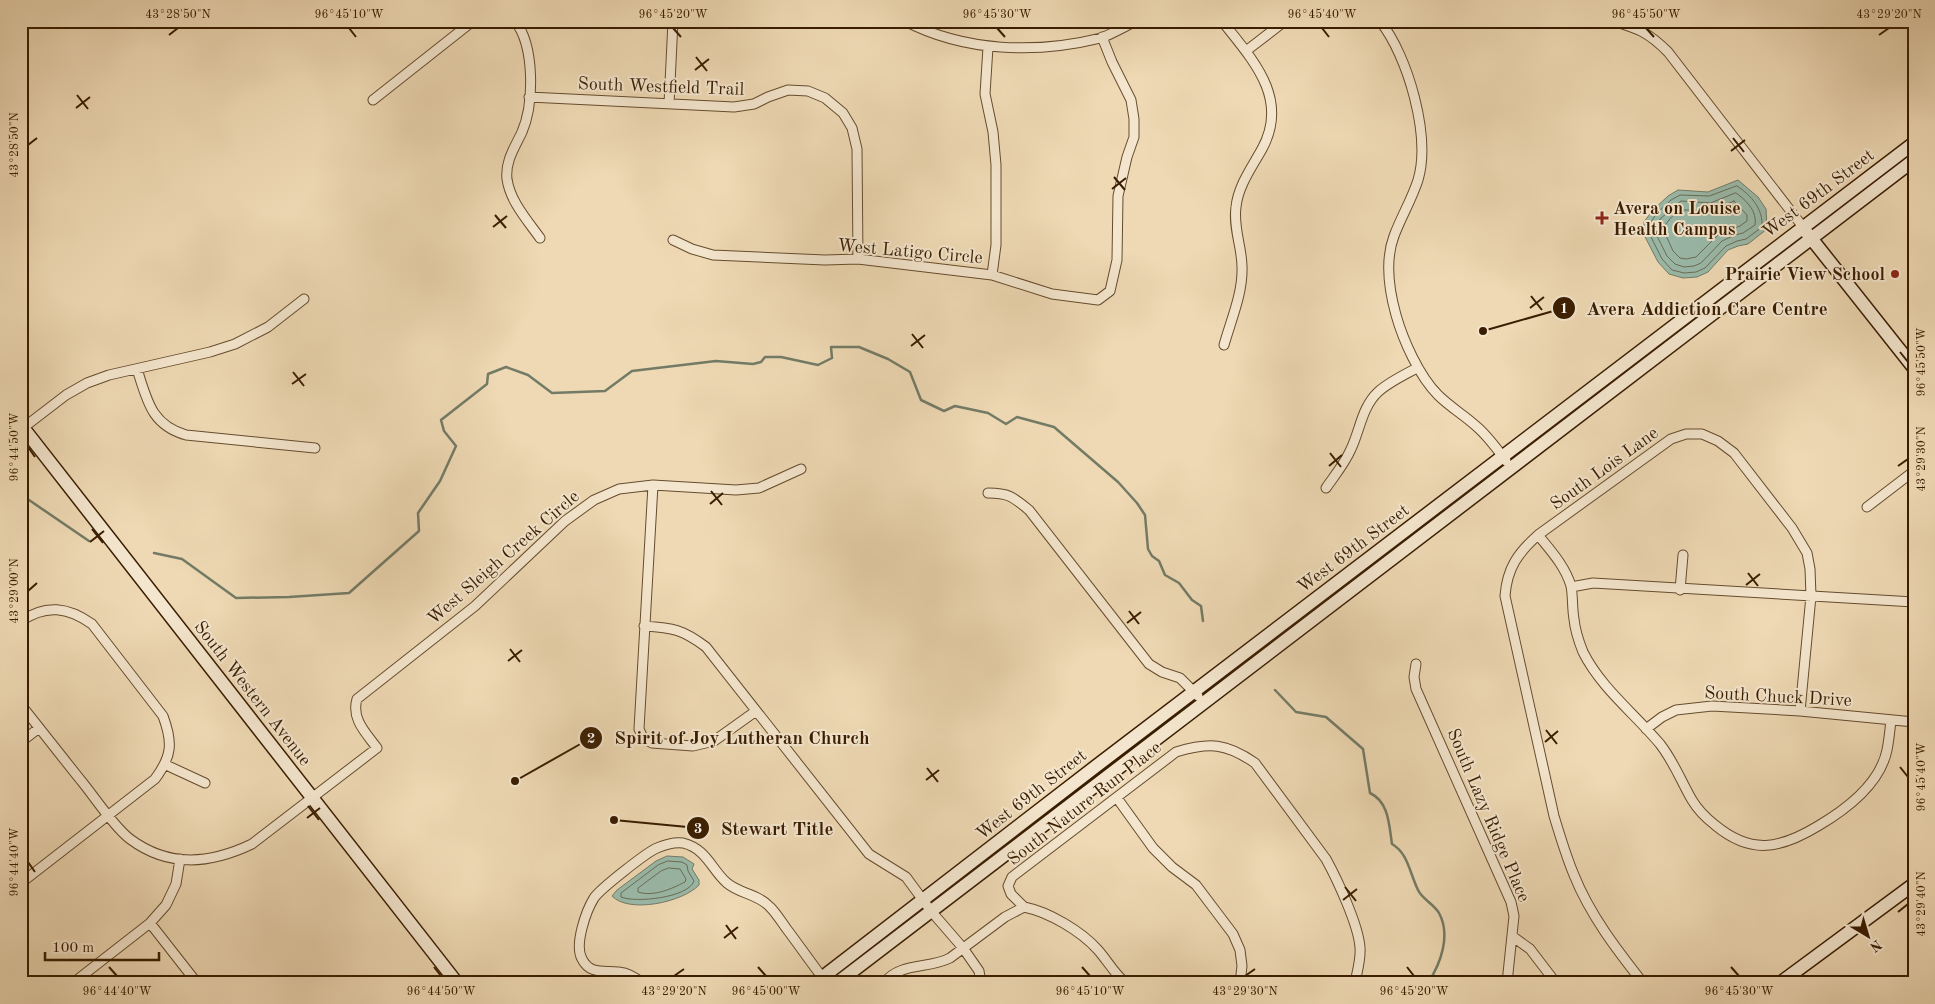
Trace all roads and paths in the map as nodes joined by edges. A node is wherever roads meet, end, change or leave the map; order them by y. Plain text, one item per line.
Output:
1 (473, 21) edge
2 (515, 21) edge
3 (673, 21) edge
4 (905, 21) edge
5 (1136, 21) edge
6 (1222, 21) edge
7 (1285, 21) edge
8 (1380, 21) edge
9 (1612, 21) edge
10 (1102, 37) junction
11 (988, 47) junction
12 (1246, 52) junction
13 (529, 98) junction
14 (373, 100) dead end
15 (669, 104) junction
16 (1914, 143) edge
17 (1914, 160) edge
18 (1803, 227) junction
19 (540, 238) dead end
20 (1811, 238) junction
21 (673, 240) dead end
22 (858, 259) junction
23 (992, 275) junction
24 (304, 299) dead end
25 (1224, 345) dead end
26 (1417, 368) junction
27 (1914, 368) edge
28 (137, 369) junction
29 (22, 426) edge
30 (314, 448) dead end
31 (1502, 456) junction
32 (1510, 467) junction
33 (801, 469) dead end
34 (1914, 471) edge
35 (652, 485) junction
36 (1326, 488) dead end
37 (988, 493) dead end
38 (1867, 507) dead end
39 (1538, 535) junction
40 (1682, 555) dead end
41 (1571, 587) junction
42 (1680, 590) junction
43 (1811, 596) junction
44 (1914, 602) edge
45 (21, 621) edge
46 (644, 626) junction
47 (1416, 664) dead end
48 (1194, 692) junction
49 (1203, 702) junction
50 (21, 705) edge
51 (756, 712) junction
52 (1800, 712) junction
53 (1891, 720) junction
54 (1914, 722) edge
55 (39, 728) junction
56 (1646, 729) junction
57 (21, 742) edge
58 (166, 765) junction
59 (1095, 767) junction
60 (1104, 778) junction
61 (205, 783) dead end
62 (313, 798) junction
63 (1117, 798) junction
64 (109, 816) junction
65 (180, 859) junction
66 (21, 883) edge
67 (1914, 884) edge
68 (922, 901) junction
69 (1024, 907) junction
70 (931, 911) junction
71 (150, 923) junction
72 (1512, 936) junction
73 (963, 948) junction
74 (821, 981) edge
75 (73, 983) edge
76 (196, 983) edge
77 (457, 983) edge
78 (642, 983) edge
79 (837, 983) edge
80 (884, 983) edge
81 (981, 983) edge
82 (1126, 983) edge
83 (1240, 983) edge
84 (1355, 983) edge
85 (1507, 983) edge
86 (1556, 983) edge
87 (1643, 983) edge
88 (1780, 983) edge

1 - 14 street
2 - 13 street
3 - 15 street
4 - 11 street
5 - 10 street
6 - 12 street
7 - 12 street
8 - 26 street
9 - 18 street
10 - 11 street
10 - 23 street, West Latigo Circle
11 - 23 street
12 - 25 street
13 - 15 street, South Westfield Trail
13 - 19 street
15 - 22 street, South Westfield Trail
16 - 18 main road, West 69th Street
17 - 20 main road, West 69th Street
18 - 20 main road
18 - 31 main road, West 69th Street
20 - 27 main road
20 - 32 main road, West 69th Street
21 - 22 street, West Latigo Circle
22 - 23 street, West Latigo Circle
24 - 28 street
26 - 31 street
26 - 36 street
28 - 29 street
28 - 30 street
29 - 62 main road, South Western Avenue
31 - 32 street
31 - 48 main road, West 69th Street
32 - 49 main road, West 69th Street
33 - 35 street, West Sleigh Creek Circle
34 - 38 street
35 - 46 street
35 - 62 street, West Sleigh Creek Circle
37 - 48 street
39 - 41 street
39 - 43 street, South Lois Lane
39 - 87 street, South Lois Lane
40 - 42 street
41 - 42 street
41 - 56 street
42 - 43 street
43 - 44 street
43 - 52 street, South Lois Lane
45 - 58 street
46 - 51 street
46 - 51 street
47 - 72 street, South Lazy Ridge Place
48 - 49 street
48 - 59 main road, West 69th Street
49 - 60 main road, West 69th Street
50 - 55 street
51 - 68 street
52 - 53 street, South Chuck Drive
52 - 56 street, South Chuck Drive
53 - 54 street, South Chuck Drive
53 - 56 street
55 - 57 street
55 - 64 street
58 - 61 street
58 - 64 street
59 - 60 main road
59 - 68 main road, West 69th Street
60 - 70 main road, West 69th Street
62 - 65 street
62 - 77 main road, South Western Avenue
63 - 69 street, South Nature Run Place
63 - 83 street
63 - 84 street, South Nature Run Place
64 - 65 street
64 - 66 street
65 - 71 street
67 - 88 main road
68 - 70 street
68 - 74 main road, West 69th Street
69 - 73 street
69 - 82 street
70 - 73 street
70 - 79 main road, West 69th Street
71 - 75 street
71 - 76 street
72 - 85 street, South Lazy Ridge Place
72 - 86 street
73 - 80 street
73 - 81 street
74 - 78 street

